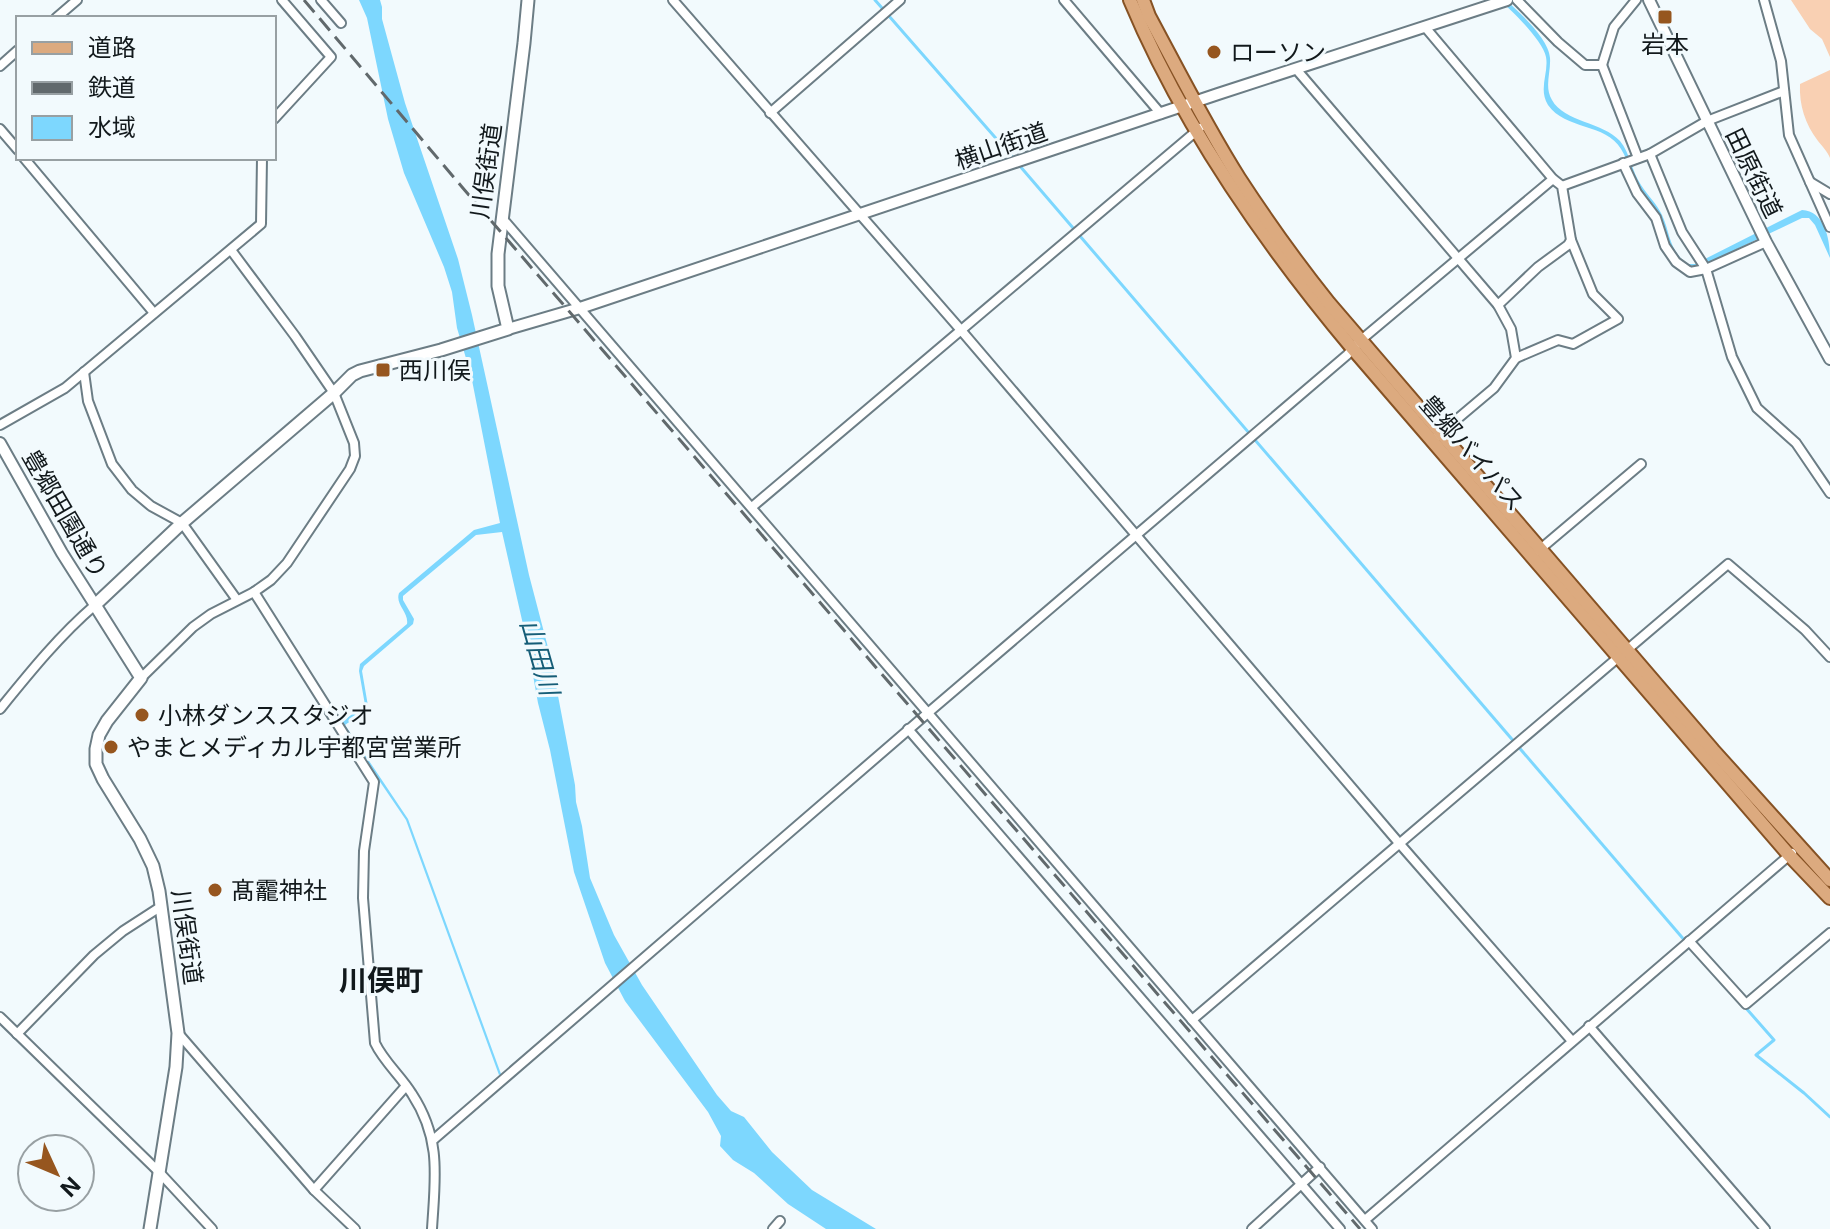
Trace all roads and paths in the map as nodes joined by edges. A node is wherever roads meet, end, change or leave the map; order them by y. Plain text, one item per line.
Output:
1 (77, 0) edge
2 (282, 0) edge
3 (321, 0) edge
4 (528, 0) edge
5 (673, 0) edge
6 (900, 0) edge
7 (1064, 0) edge
8 (1130, 0) edge
9 (1143, 0) edge
10 (1507, 0) edge
11 (1517, 0) edge
12 (1636, 0) edge
13 (1649, 0) edge
14 (1764, 0) edge
15 (58, 16) edge
16 (341, 23) dead end
17 (1425, 27) junction
18 (16, 52) edge
19 (1602, 65) junction
20 (0, 66) edge
21 (1296, 69) junction
22 (1784, 91) junction
23 (1190, 104) junction
24 (770, 113) junction
25 (1161, 114) junction
26 (276, 117) edge
27 (1707, 121) junction
28 (1201, 127) junction
29 (0, 129) edge
30 (16, 148) edge
31 (1650, 154) junction
32 (1638, 158) junction
33 (26, 160) edge
34 (262, 160) edge
35 (1623, 163) junction
36 (1553, 179) junction
37 (1809, 181) junction
38 (1562, 186) junction
39 (1830, 194) edge
40 (859, 215) junction
41 (502, 218) junction
42 (1830, 227) edge
43 (1571, 240) junction
44 (1766, 242) junction
45 (231, 250) junction
46 (1459, 259) junction
47 (1706, 269) junction
48 (1498, 305) junction
49 (580, 308) junction
50 (154, 313) junction
51 (508, 329) junction
52 (960, 329) junction
53 (1357, 345) junction
54 (1516, 358) junction
55 (1830, 359) edge
56 (84, 372) junction
57 (334, 393) junction
58 (0, 425) edge
59 (1436, 436) junction
60 (0, 443) edge
61 (1641, 464) dead end
62 (1830, 493) edge
63 (752, 507) junction
64 (182, 523) junction
65 (1134, 535) junction
66 (1536, 552) junction
67 (254, 592) junction
68 (237, 600) junction
69 (95, 605) junction
70 (1623, 652) junction
71 (1830, 657) edge
72 (141, 678) junction
73 (0, 709) edge
74 (929, 712) junction
75 (908, 729) junction
76 (1399, 843) junction
77 (1794, 851) junction
78 (1828, 888) edge
79 (161, 909) junction
80 (1830, 933) edge
81 (1689, 941) junction
82 (0, 1017) edge
83 (1192, 1020) junction
84 (1589, 1026) junction
85 (178, 1033) junction
86 (17, 1034) junction
87 (1572, 1041) junction
88 (406, 1086) junction
89 (433, 1140) junction
90 (1320, 1167) junction
91 (159, 1172) junction
92 (1301, 1183) junction
93 (314, 1190) junction
94 (1365, 1220) junction
95 (780, 1221) dead end
96 (150, 1229) edge
97 (212, 1229) edge
98 (355, 1229) edge
99 (432, 1229) edge
100 (773, 1229) edge
101 (1252, 1229) edge
102 (1340, 1229) edge
103 (1372, 1229) edge
104 (1765, 1229) edge

1 - 15 street
2 - 26 street
3 - 16 street
4 - 41 main road, 川俣街道
5 - 24 street
6 - 24 street
7 - 25 street
8 - 23 main road, 豊郷バイパス
9 - 23 main road, 豊郷バイパス
10 - 17 street, 横山街道
11 - 19 street
12 - 19 street
13 - 27 street, 田原街道
14 - 22 street
17 - 21 street, 横山街道
17 - 36 street
18 - 20 street
19 - 32 street
21 - 23 street, 横山街道
21 - 46 street
22 - 27 street
22 - 37 street
23 - 25 street, 横山街道
23 - 28 main road, 豊郷バイパス
24 - 40 street
25 - 40 street, 横山街道
27 - 31 street
27 - 44 street, 田原街道
28 - 52 street
28 - 53 main road, 豊郷バイパス
29 - 30 street
31 - 32 street
31 - 47 street
32 - 35 street
33 - 50 street
34 - 45 street
35 - 38 street
35 - 47 street
36 - 38 street
36 - 46 street
37 - 39 street
37 - 42 street
38 - 43 street
40 - 49 street, 横山街道
40 - 52 street
41 - 49 street
41 - 51 main road, 川俣街道
43 - 48 street
43 - 54 street
44 - 47 street
44 - 55 street, 田原街道
45 - 50 street
45 - 57 street, 川俣街道
46 - 48 street
46 - 53 street
47 - 62 street
48 - 54 street
49 - 51 street, 横山街道
49 - 63 street
50 - 56 street
51 - 57 main road
52 - 63 street
52 - 65 street
53 - 59 main road, 豊郷バイパス
53 - 65 street
54 - 59 street
56 - 58 street
56 - 64 street
57 - 64 main road
57 - 67 street, 川俣街道
59 - 66 main road, 豊郷バイパス
60 - 69 street, 豊郷田園通り
61 - 66 street
63 - 74 street
64 - 68 street
64 - 69 main road
65 - 74 street
65 - 76 street
66 - 70 main road, 豊郷バイパス
67 - 68 street, 川俣街道
67 - 88 street
68 - 72 street, 川俣街道
69 - 72 main road
69 - 73 street
70 - 71 street
70 - 76 street
70 - 77 main road, 豊郷バイパス
72 - 79 main road, 川俣街道
74 - 75 street
74 - 83 street
75 - 89 street
75 - 92 street
76 - 83 street
76 - 87 street
77 - 78 main road, 豊郷バイパス
77 - 81 street
79 - 85 main road, 川俣街道
79 - 86 street
80 - 81 street
81 - 84 street
82 - 86 street
83 - 90 street
84 - 87 street
84 - 104 street
85 - 91 main road, 川俣街道
85 - 93 street
86 - 91 street
87 - 94 street
88 - 89 street
88 - 93 street
89 - 99 street
90 - 92 street
90 - 94 street
91 - 96 main road, 川俣街道
91 - 97 street
92 - 101 street
92 - 102 street
93 - 98 street
94 - 103 street
95 - 100 street

